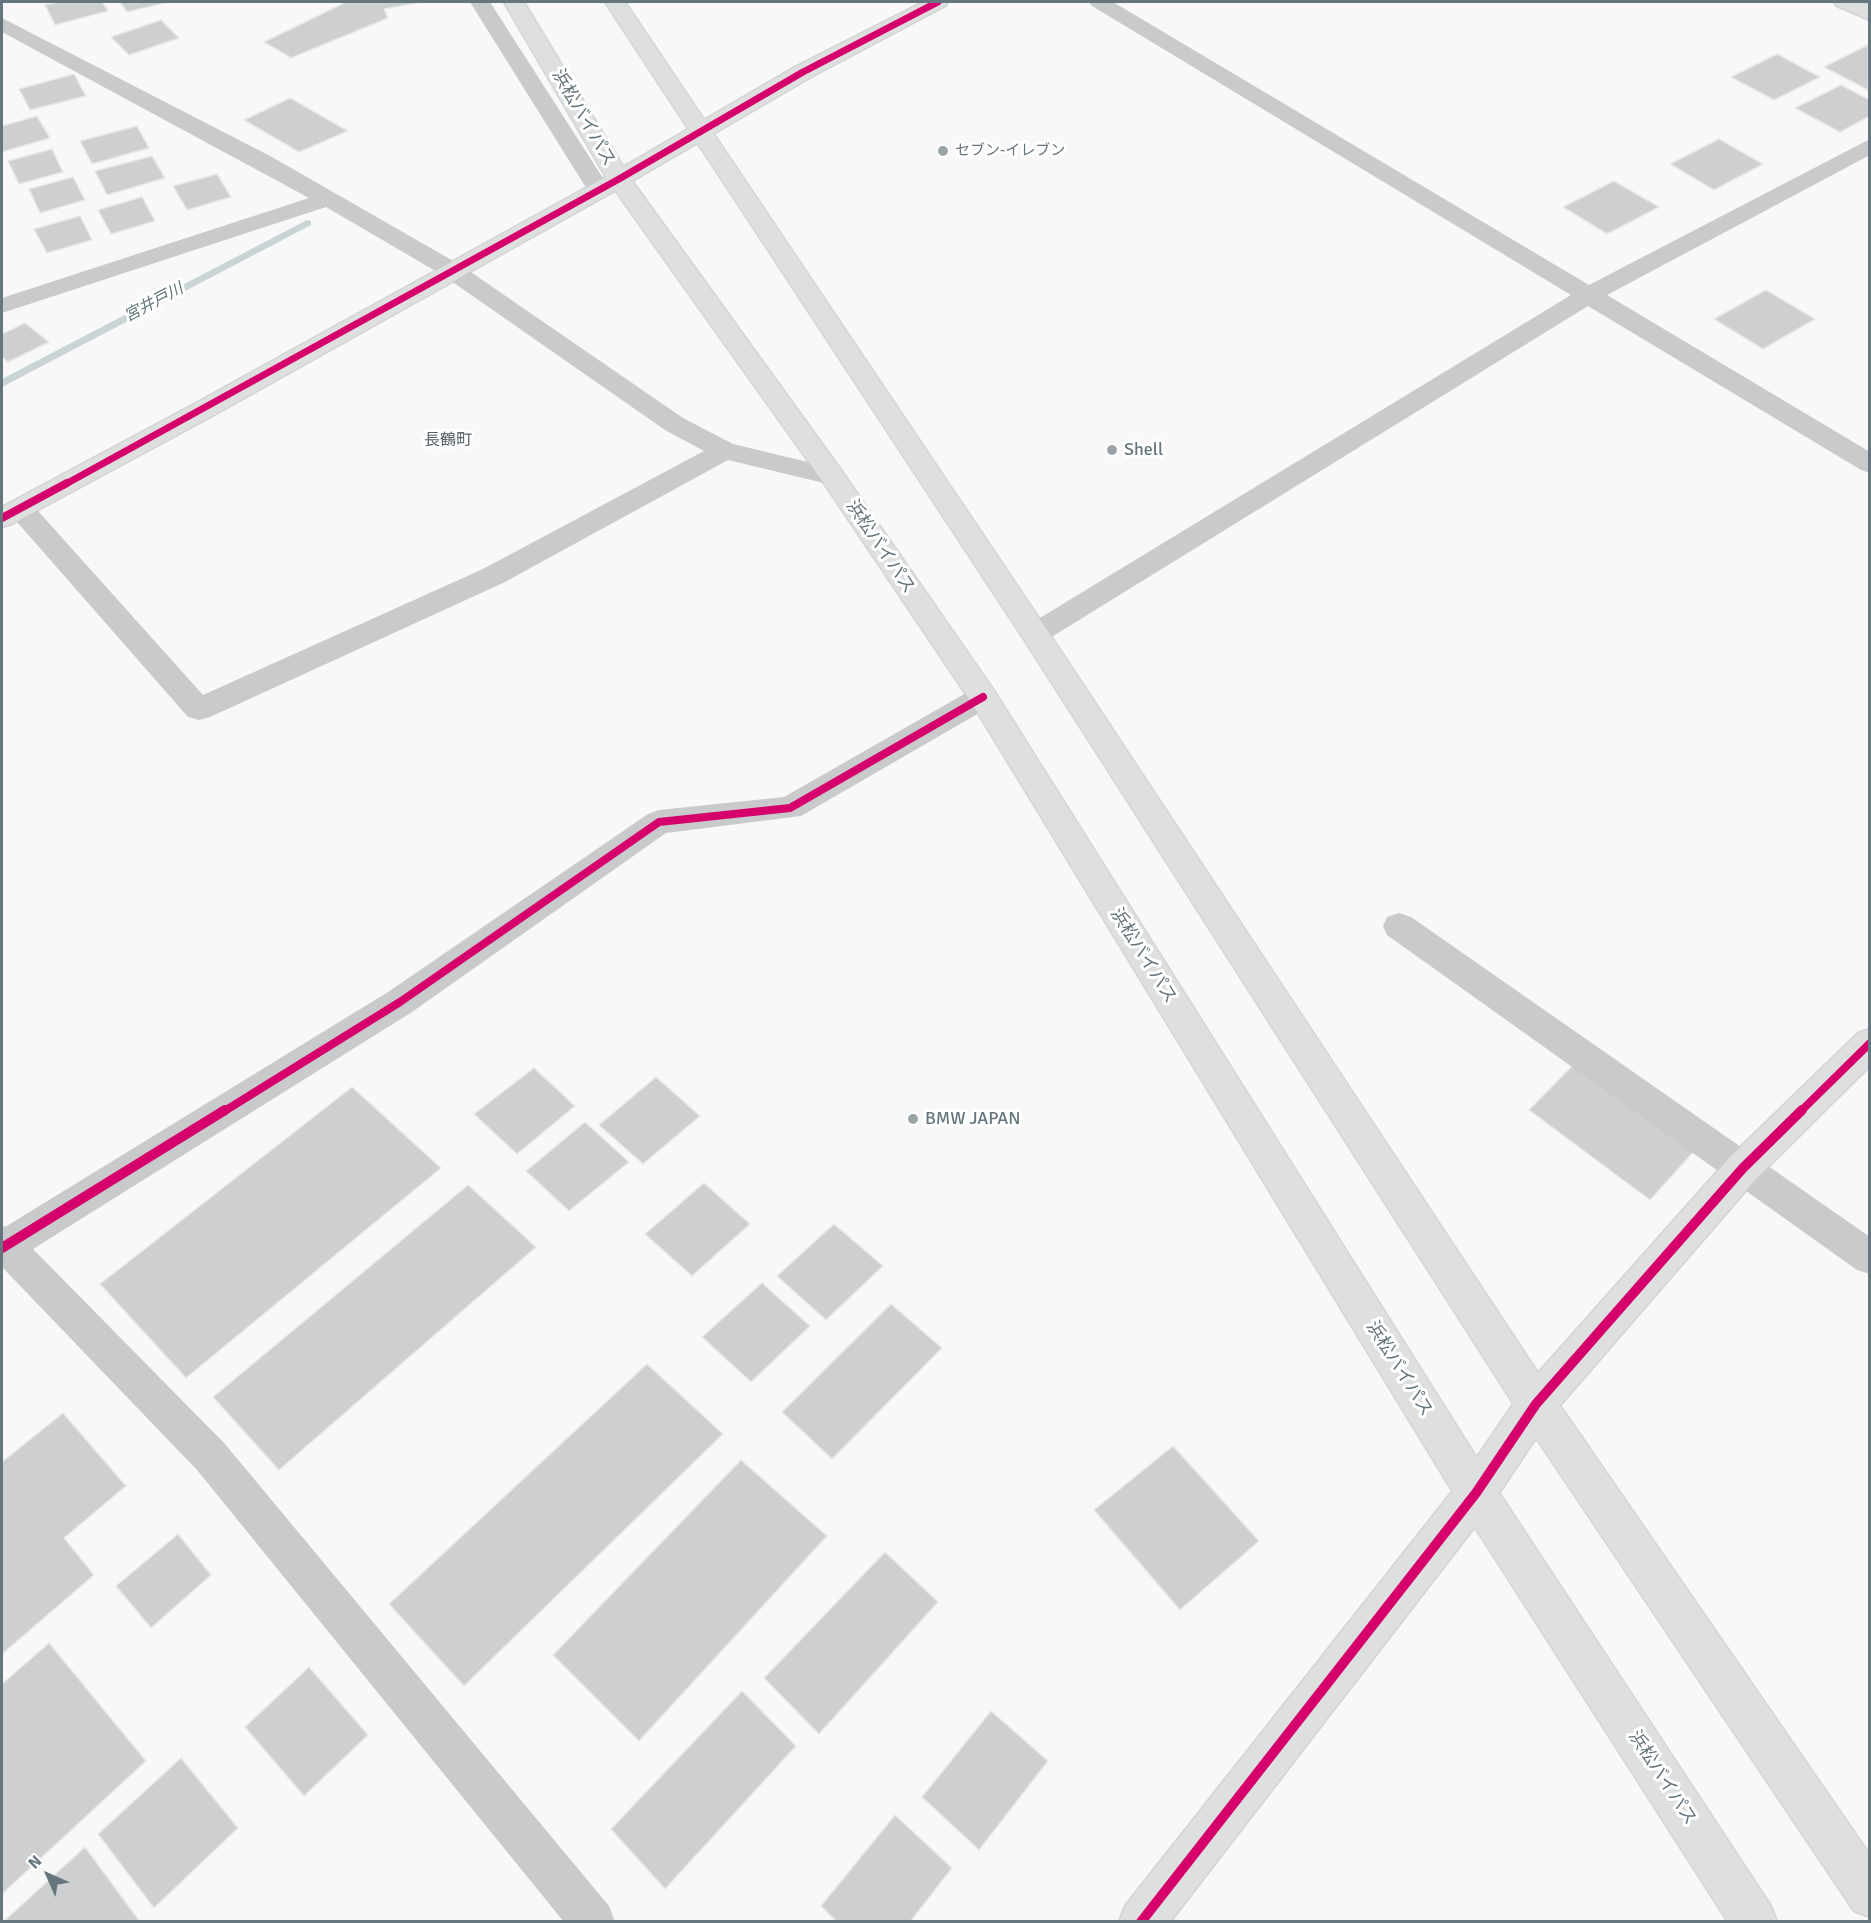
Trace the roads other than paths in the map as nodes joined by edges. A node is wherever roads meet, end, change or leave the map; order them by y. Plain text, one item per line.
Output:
1 (480, 2) edge
2 (514, 2) edge
3 (615, 2) edge
4 (938, 2) edge
5 (1099, 2) edge
6 (1844, 2) edge
7 (1869, 14) edge
8 (2, 24) edge
9 (701, 130) junction
10 (1869, 146) edge
11 (609, 184) junction
12 (328, 199) junction
13 (453, 271) junction
14 (1589, 295) junction
15 (2, 306) edge
16 (725, 451) junction
17 (1869, 464) edge
18 (832, 476) junction
19 (11, 513) edge
20 (1035, 634) junction
21 (983, 697) junction
22 (1399, 926) dead end
23 (1869, 1043) edge
24 (1743, 1168) junction
25 (3, 1246) edge
26 (1869, 1258) edge
27 (1536, 1404) junction
28 (1476, 1493) junction
29 (1869, 1895) edge
30 (593, 1922) edge
31 (1141, 1922) edge
32 (1755, 1922) edge

1 - 11 street
2 - 11 main road, 浜松バイパス
3 - 9 main road
4 - 9 main road
5 - 14 street
6 - 7 main road
8 - 12 street
9 - 11 main road
9 - 20 main road
10 - 14 street
11 - 13 main road
11 - 18 main road, 浜松バイパス
12 - 13 street
12 - 15 street
13 - 16 street
13 - 19 main road
14 - 17 street
14 - 20 street
16 - 18 street
16 - 19 street
18 - 21 main road, 浜松バイパス
20 - 27 main road
21 - 25 street
21 - 28 main road, 浜松バイパス
22 - 24 street
23 - 24 main road
24 - 26 street
24 - 27 main road
25 - 30 street
27 - 28 main road
27 - 29 main road
28 - 31 main road
28 - 32 main road, 浜松バイパス

